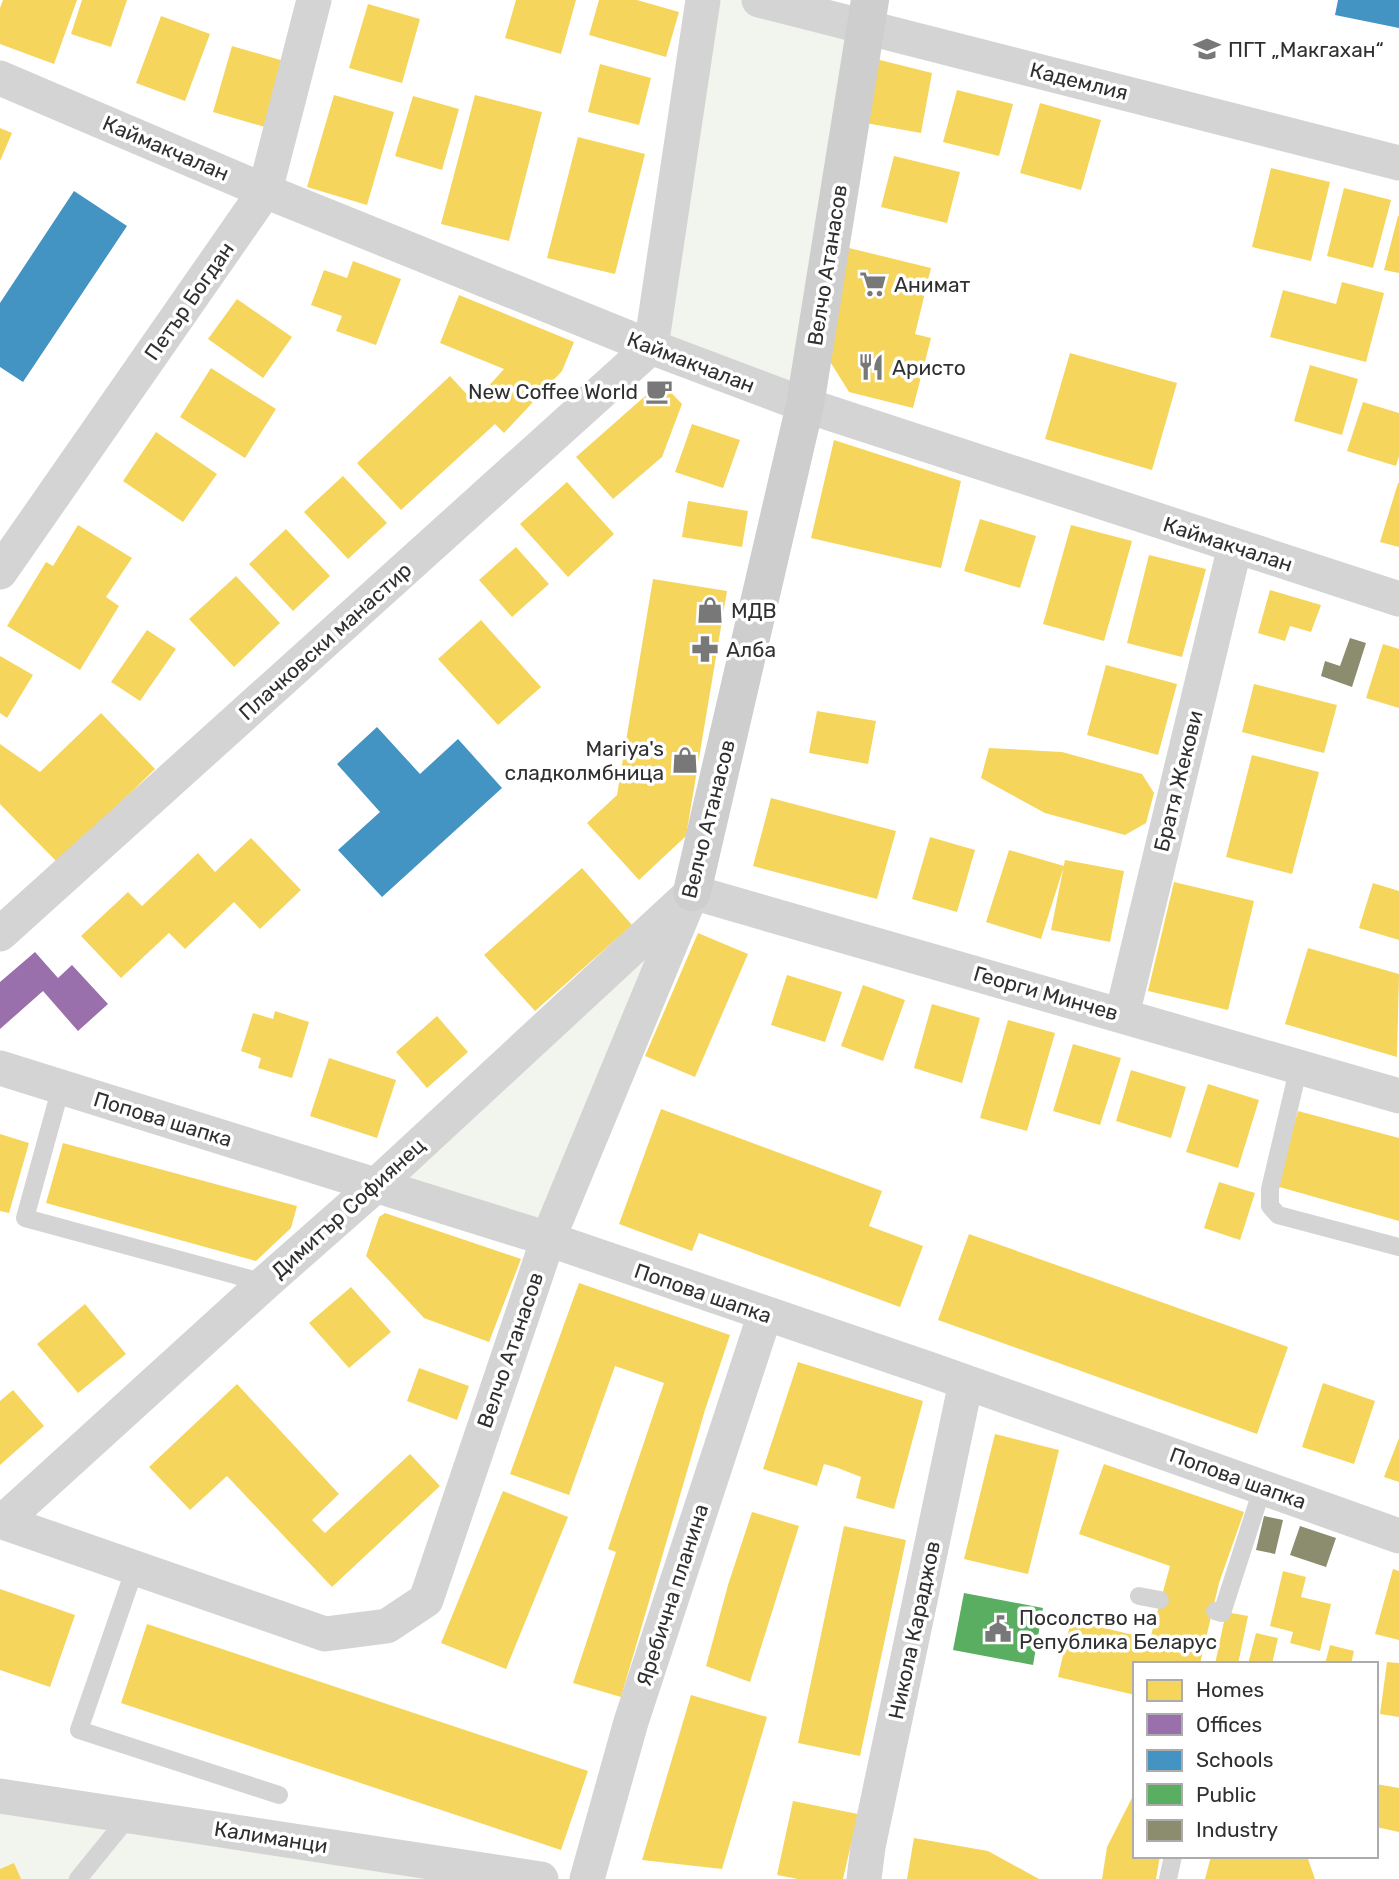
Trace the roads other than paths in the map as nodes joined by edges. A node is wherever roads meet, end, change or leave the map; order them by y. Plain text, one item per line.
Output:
1 (314, 0) edge
2 (703, 0) edge
3 (759, 0) edge
4 (868, 13) edge
5 (0, 78) edge
6 (1399, 163) edge
7 (265, 191) junction
8 (651, 347) junction
9 (805, 405) junction
10 (1235, 546) junction
11 (0, 572) edge
12 (1399, 599) edge
13 (692, 892) junction
14 (0, 934) edge
15 (1122, 1015) junction
16 (1299, 1066) junction
17 (0, 1068) edge
18 (61, 1087) junction
19 (1396, 1091) edge
20 (375, 1185) junction
21 (548, 1239) junction
22 (1399, 1247) edge
23 (265, 1283) junction
24 (765, 1314) junction
25 (966, 1382) junction
26 (1263, 1486) junction
27 (1, 1522) edge
28 (1399, 1536) edge
29 (135, 1568) junction
30 (1139, 1596) dead end
31 (1160, 1600) dead end
32 (1215, 1611) dead end
33 (279, 1795) dead end
34 (0, 1796) edge
35 (130, 1815) junction
36 (1172, 1858) edge
37 (78, 1879) edge
38 (541, 1879) edge
39 (587, 1879) edge
40 (864, 1879) edge
41 (1168, 1879) edge

1 - 7 street, Петър Богдан
2 - 8 street
3 - 4 street, Кадемлия
4 - 6 street, Кадемлия
4 - 9 street, Велчо Атанасов
5 - 7 street, Каймакчалан
7 - 8 street, Каймакчалан
7 - 11 street, Петър Богдан
8 - 9 street, Каймакчалан
8 - 14 street, Плачковски манастир
9 - 10 street, Каймакчалан
9 - 13 street, Велчо Атанасов
10 - 12 street, Каймакчалан
10 - 15 street, Братя Жекови
13 - 15 street, Георги Минчев
13 - 20 street, Димитър Софиянец
13 - 21 street, Велчо Атанасов
15 - 16 street, Георги Минчев
16 - 19 street, Георги Минчев
16 - 22 lane
17 - 18 street, Попова шапка
18 - 20 street, Попова шапка
18 - 23 lane
20 - 21 street, Попова шапка
20 - 23 street, Димитър Софиянец
21 - 24 street, Попова шапка
21 - 29 street, Велчо Атанасов
23 - 27 street, Димитър Софиянец
24 - 25 street, Попова шапка
24 - 39 street, Яребична планина
25 - 26 street, Попова шапка
25 - 40 street, Никола Караджов
26 - 28 street, Попова шапка
26 - 32 lane
27 - 29 street
29 - 33 lane
30 - 31 lane
34 - 35 street, Калиманци
35 - 37 lane
35 - 38 street, Калиманци
36 - 41 lane

